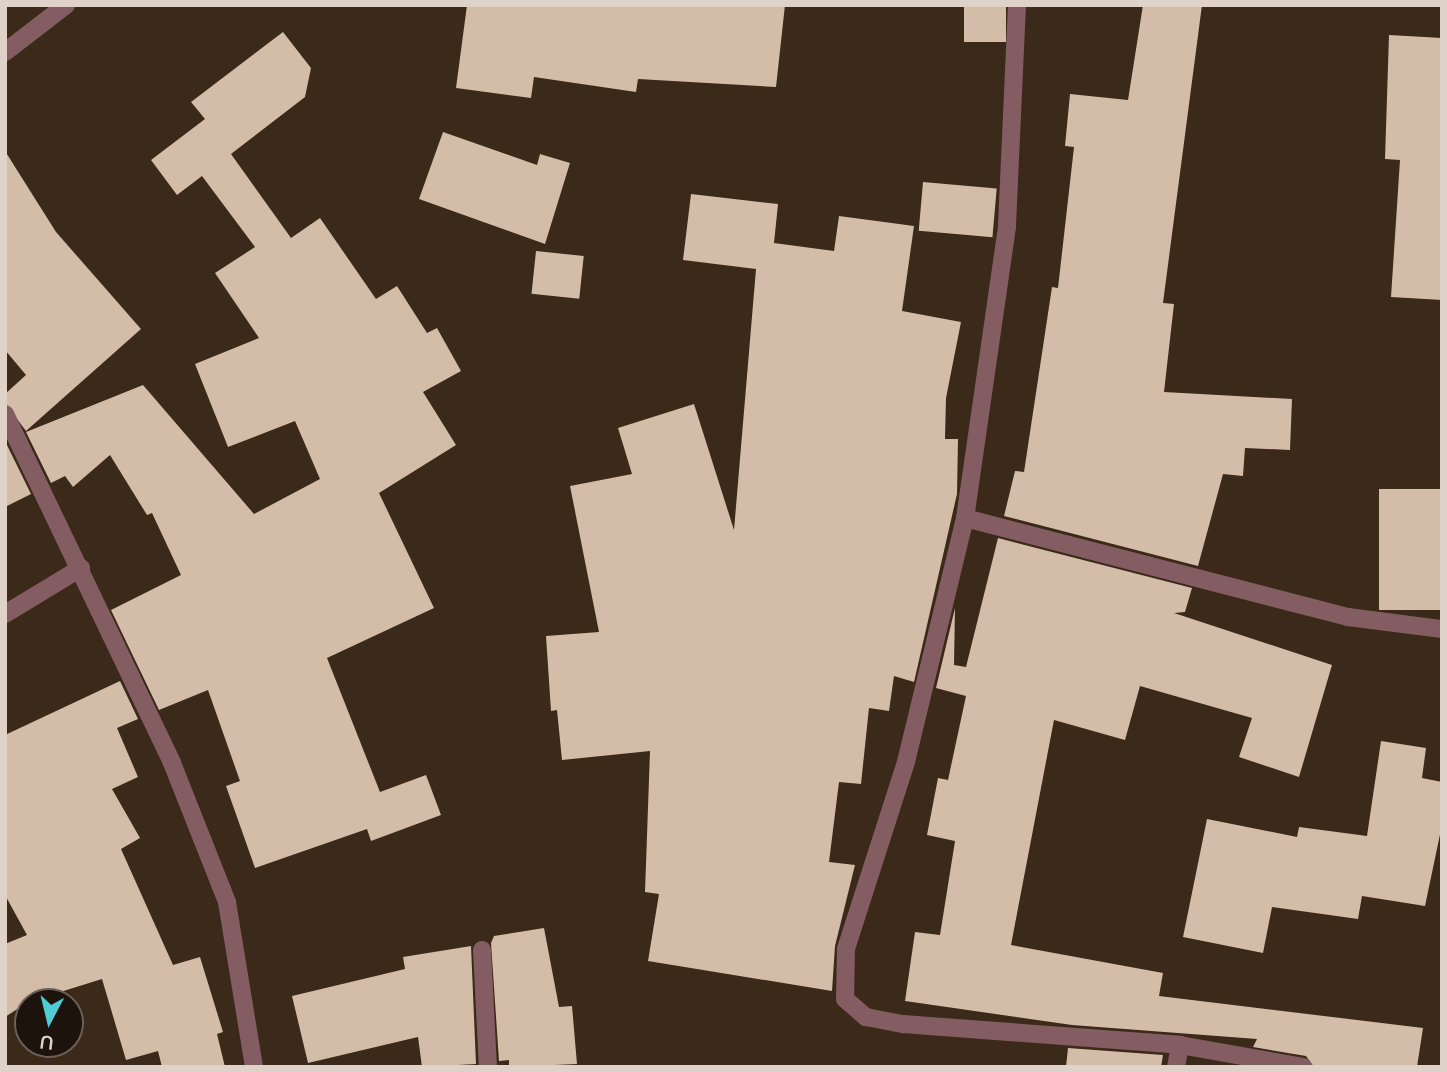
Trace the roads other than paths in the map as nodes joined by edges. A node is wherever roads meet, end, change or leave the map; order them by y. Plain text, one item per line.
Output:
1 (1017, 5) edge
2 (62, 7) edge
3 (5, 52) edge
4 (5, 414) edge
5 (965, 518) junction
6 (81, 568) junction
7 (5, 614) edge
8 (1442, 629) edge
9 (482, 950) dead end
10 (1180, 1045) junction
11 (254, 1067) edge
12 (488, 1067) edge
13 (1176, 1067) edge
14 (1303, 1067) edge

1 - 5 street
2 - 3 street
4 - 6 street
5 - 8 street
5 - 10 street
6 - 7 street
6 - 11 street
9 - 12 street
10 - 13 street
10 - 14 street

